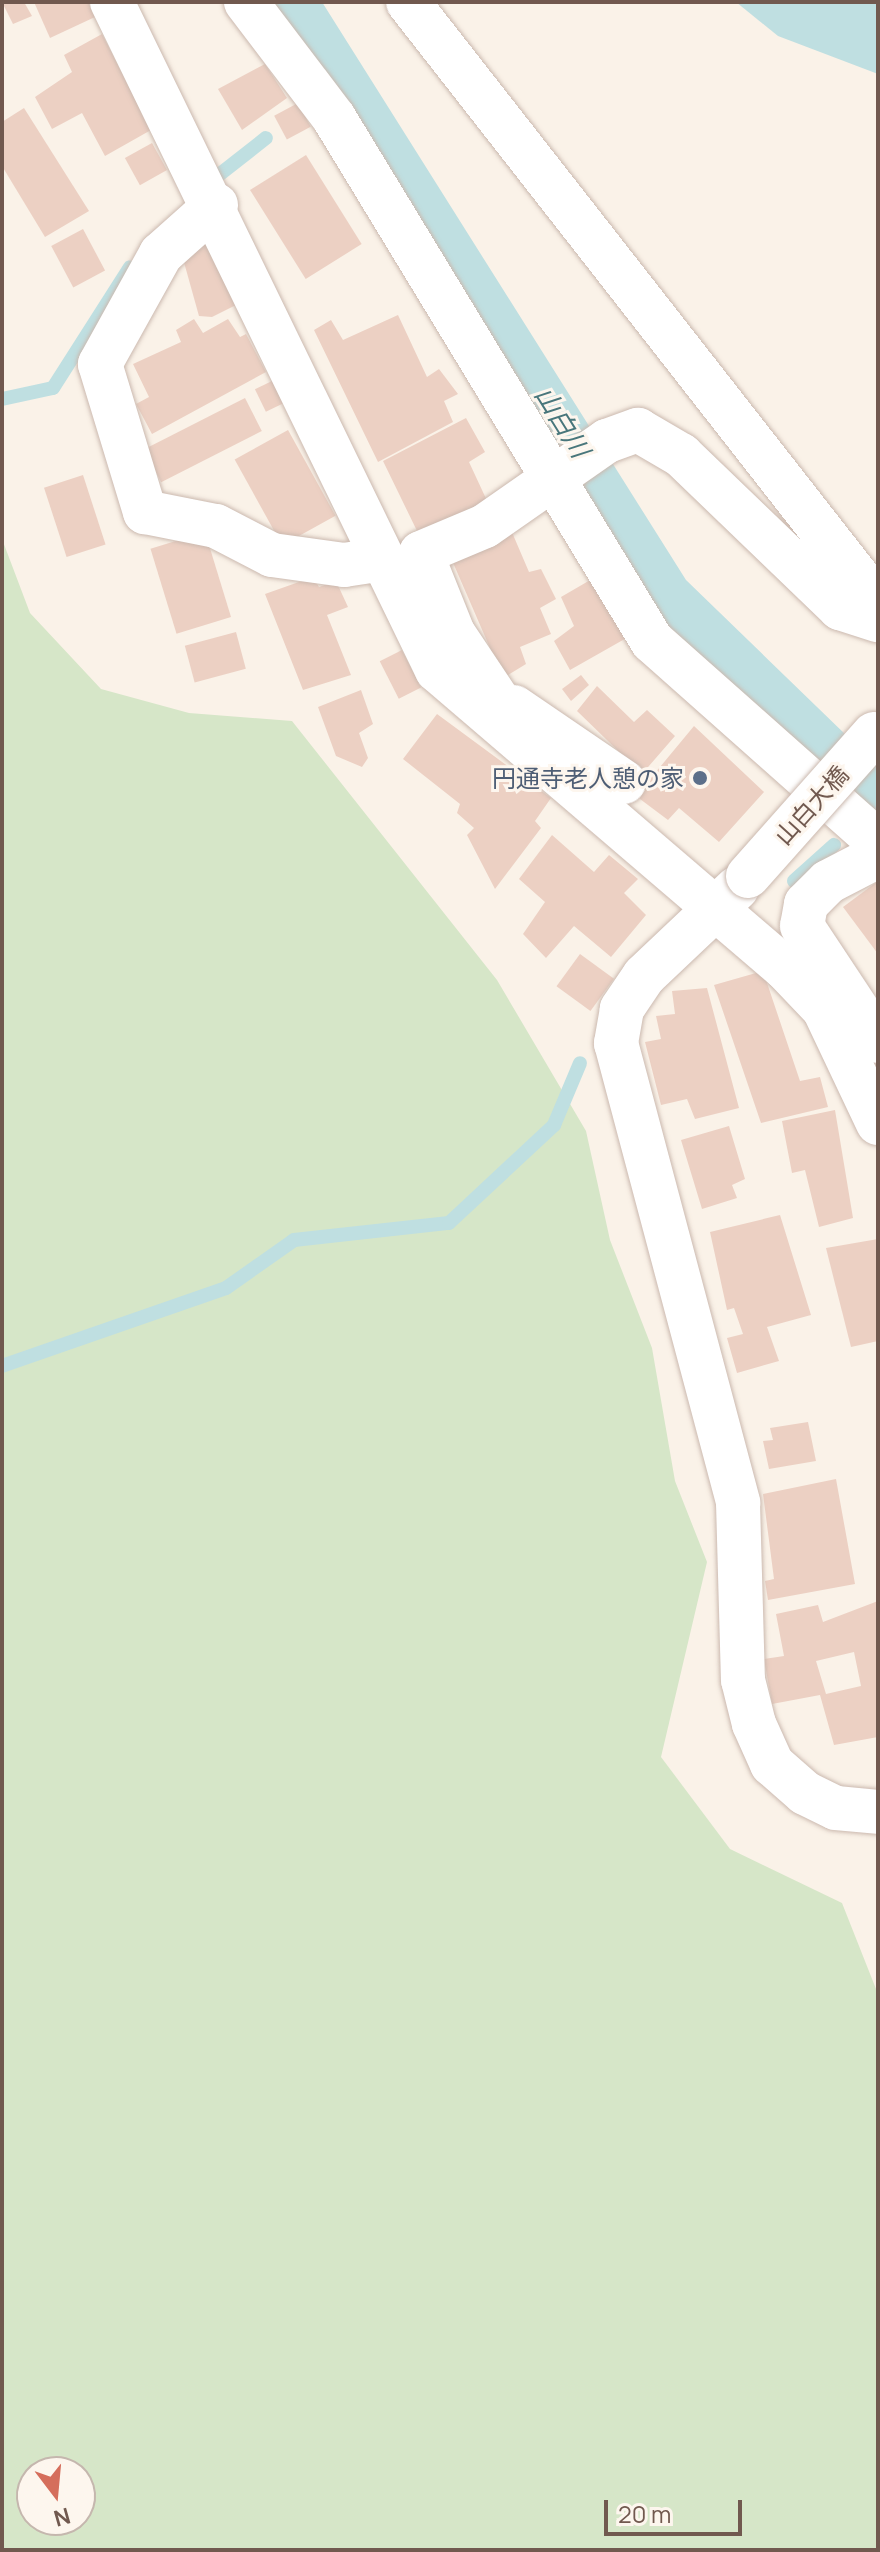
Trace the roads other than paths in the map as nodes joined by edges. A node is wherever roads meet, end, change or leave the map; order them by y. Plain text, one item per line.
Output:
1 (112, 2) edge
2 (246, 2) edge
3 (408, 2) edge
4 (216, 205) junction
5 (554, 476) junction
6 (384, 559) junction
7 (878, 603) edge
8 (878, 620) edge
9 (495, 710) junction
10 (876, 732) edge
11 (624, 782) dead end
12 (878, 842) edge
13 (878, 856) edge
14 (720, 908) junction
15 (878, 1041) edge
16 (877, 1117) edge
17 (878, 1812) edge

1 - 4 street
2 - 5 street
3 - 7 street
4 - 6 street
4 - 6 street
5 - 8 street
5 - 9 street
5 - 12 street
6 - 9 street
9 - 11 street
9 - 14 street
10 - 14 street, 山白大橋, bridge
13 - 15 street
14 - 16 street
14 - 17 street, 山白大橋

